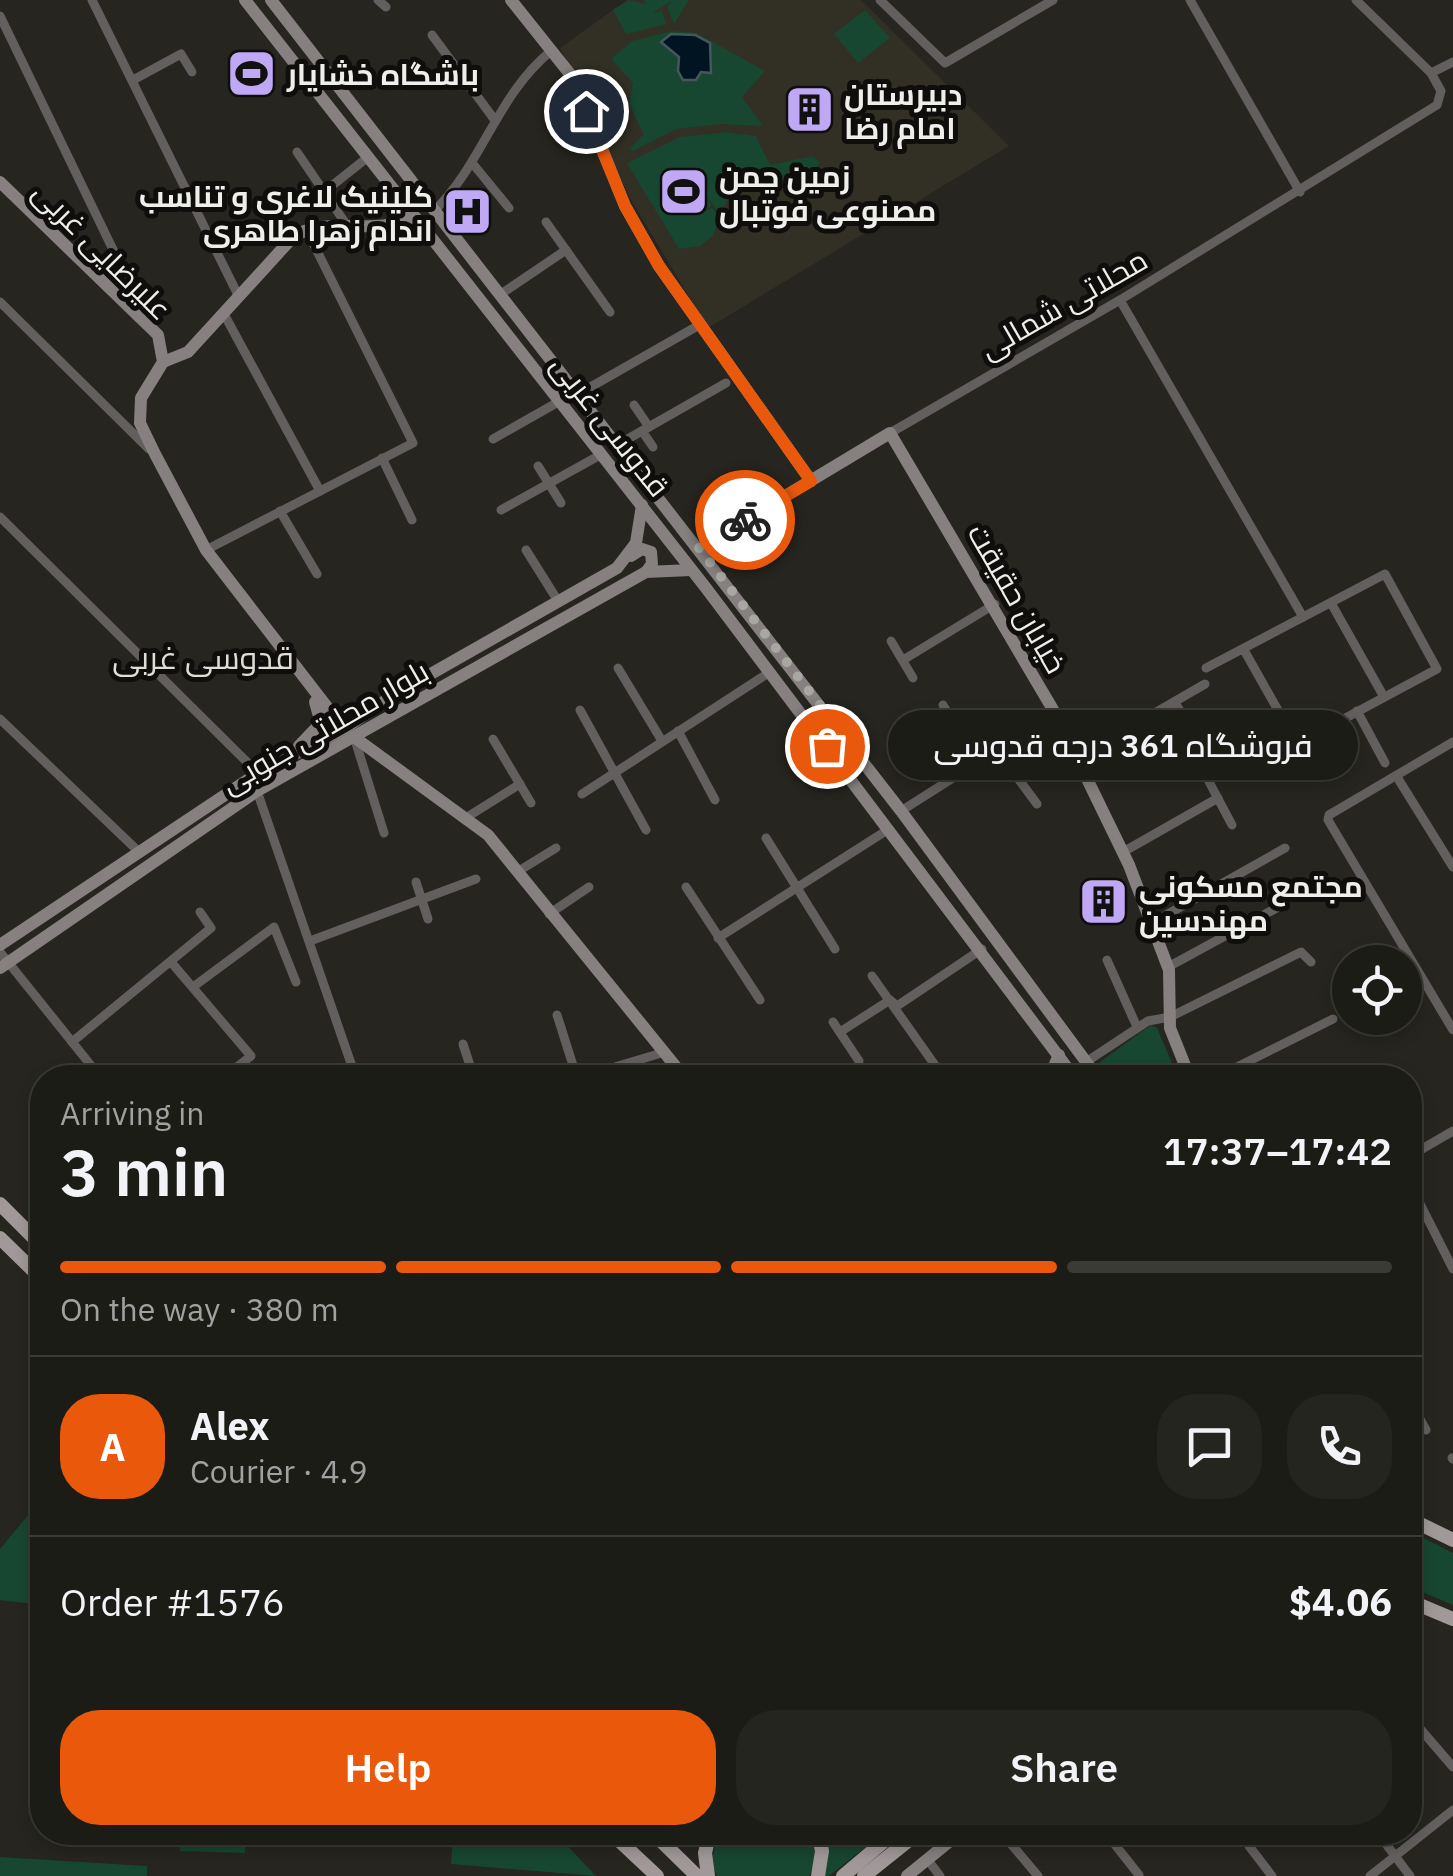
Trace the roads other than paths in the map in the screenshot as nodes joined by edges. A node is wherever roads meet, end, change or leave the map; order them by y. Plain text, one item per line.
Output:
1 (92, 0) edge
2 (245, 0) edge
3 (271, 0) edge
4 (511, 0) edge
5 (880, 0) edge
6 (1054, 0) edge
7 (1190, 0) edge
8 (1356, 0) edge
9 (0, 16) edge
10 (432, 35) dead end
11 (551, 51) junction
12 (1453, 62) edge
13 (192, 72) dead end
14 (1431, 73) junction
15 (132, 80) junction
16 (494, 119) junction
17 (297, 152) dead end
18 (368, 157) junction
19 (473, 164) junction
20 (0, 182) edge
21 (324, 192) junction
22 (1300, 192) junction
23 (508, 208) dead end
24 (434, 211) junction
25 (412, 217) junction
26 (546, 222) dead end
27 (348, 227) junction
28 (306, 229) junction
29 (566, 250) junction
30 (501, 294) junction
31 (239, 298) junction
32 (1120, 300) junction
33 (0, 302) edge
34 (610, 312) dead end
35 (224, 314) junction
36 (150, 324) junction
37 (700, 324) junction
38 (163, 362) junction
39 (726, 383) dead end
40 (580, 393) junction
41 (561, 400) junction
42 (634, 405) dead end
43 (645, 429) junction
44 (890, 432) junction
45 (493, 438) dead end
46 (619, 444) junction
47 (652, 446) dead end
48 (155, 454) junction
49 (602, 454) junction
50 (382, 458) junction
51 (538, 466) dead end
52 (811, 481) junction
53 (549, 483) junction
54 (320, 490) junction
55 (562, 503) dead end
56 (642, 505) junction
57 (501, 510) dead end
58 (280, 511) junction
59 (0, 518) edge
60 (412, 520) dead end
61 (699, 548) junction
62 (206, 550) junction
63 (526, 550) dead end
64 (631, 556) junction
65 (692, 570) junction
66 (646, 572) junction
67 (317, 574) dead end
68 (558, 601) junction
69 (1331, 603) junction
70 (994, 604) junction
71 (1303, 617) junction
72 (891, 642) dead end
73 (1244, 650) junction
74 (903, 660) junction
75 (294, 665) junction
76 (618, 668) dead end
77 (1206, 668) dead end
78 (770, 672) junction
79 (913, 678) dead end
80 (1205, 684) dead end
81 (1384, 697) junction
82 (1175, 702) junction
83 (944, 705) dead end
84 (580, 710) dead end
85 (1356, 711) junction
86 (1055, 713) junction
87 (0, 719) edge
88 (349, 732) junction
89 (678, 732) junction
90 (842, 734) junction
91 (1197, 738) dead end
92 (494, 739) dead end
93 (662, 741) junction
94 (1453, 742) edge
95 (827, 746) junction
96 (996, 750) junction
97 (289, 755) junction
98 (1078, 758) junction
99 (978, 762) junction
100 (1385, 763) dead end
101 (616, 772) junction
102 (258, 773) junction
103 (1206, 776) dead end
104 (1397, 777) junction
105 (520, 784) junction
106 (257, 791) junction
107 (582, 794) dead end
108 (1218, 798) junction
109 (715, 800) dead end
110 (531, 803) dead end
111 (1037, 804) dead end
112 (901, 810) junction
113 (464, 818) junction
114 (1232, 825) dead end
115 (890, 828) junction
116 (646, 830) dead end
117 (384, 833) dead end
118 (766, 838) dead end
119 (556, 848) dead end
120 (1285, 848) dead end
121 (136, 850) junction
122 (1123, 852) junction
123 (1453, 867) edge
124 (516, 872) junction
125 (476, 879) dead end
126 (416, 882) dead end
127 (590, 886) dead end
128 (686, 887) dead end
129 (797, 887) junction
130 (422, 900) junction
131 (1282, 906) dead end
132 (200, 912) dead end
133 (549, 914) junction
134 (980, 917) junction
135 (428, 919) dead end
136 (1152, 923) junction
137 (966, 928) junction
138 (718, 938) junction
139 (310, 941) junction
140 (835, 948) dead end
141 (3, 949) edge
142 (982, 949) junction
143 (1107, 960) dead end
144 (172, 962) junction
145 (1311, 962) dead end
146 (1168, 967) junction
147 (872, 976) dead end
148 (296, 982) dead end
149 (193, 987) junction
150 (760, 1000) dead end
151 (890, 1000) junction
152 (557, 1016) dead end
153 (1170, 1017) junction
154 (1332, 1020) edge
155 (833, 1022) dead end
156 (1137, 1027) junction
157 (1453, 1030) edge
158 (840, 1032) junction
159 (72, 1042) junction
160 (463, 1044) dead end
161 (665, 1052) junction
162 (1058, 1055) junction
163 (860, 1061) dead end
164 (1086, 1062) junction
165 (91, 1065) edge
166 (240, 1065) edge
167 (352, 1065) edge
168 (470, 1065) edge
169 (573, 1065) edge
170 (621, 1065) edge
171 (675, 1065) edge
172 (936, 1065) edge
173 (1054, 1065) edge
174 (1065, 1065) edge
175 (1088, 1065) edge
176 (1186, 1065) edge
177 (1242, 1065) edge
178 (1453, 1131) edge
179 (1422, 1149) edge
180 (0, 1204) edge
181 (1422, 1207) edge
182 (30, 1234) edge
183 (0, 1238) edge
184 (30, 1267) edge
185 (1453, 1268) edge
186 (1422, 1423) edge
187 (1426, 1430) dead end
188 (1422, 1524) edge
189 (1453, 1540) edge
190 (1422, 1606) edge
191 (1453, 1619) edge
192 (1422, 1731) edge
193 (1453, 1766) edge
194 (1453, 1810) edge
195 (1422, 1834) edge
196 (624, 1845) edge
197 (665, 1845) edge
198 (707, 1845) edge
199 (821, 1845) edge
200 (879, 1845) edge
201 (903, 1845) edge
202 (945, 1845) edge
203 (1012, 1845) edge
204 (1115, 1845) edge
205 (1386, 1845) edge
206 (1408, 1845) edge
207 (1249, 1846) dead end
208 (1394, 1856) junction
209 (926, 1860) junction
210 (655, 1875) edge
211 (1139, 1875) edge
212 (697, 1876) edge
213 (708, 1876) edge
214 (818, 1876) edge
215 (842, 1876) edge
216 (864, 1876) edge
217 (907, 1876) edge
218 (940, 1876) edge
219 (1038, 1876) edge
220 (1272, 1876) edge
221 (1370, 1876) edge
222 (1410, 1876) edge

1 - 15 street
2 - 18 street, قدوسی غربی
3 - 24 street, قدوسی غربی
4 - 11 street
5 - 6 street
7 - 22 street
8 - 14 street
9 - 36 street
10 - 16 street
11 - 16 street
11 - 37 street
12 - 14 street
13 - 15 street
14 - 22 street, محلاتی شمالی
15 - 31 street
16 - 19 street
17 - 21 street
18 - 21 street
18 - 25 street, قدوسی غربی
19 - 23 street
19 - 24 street
20 - 36 street, علیرضایی غربی
21 - 27 street
22 - 32 street, محلاتی شمالی
24 - 30 street, قدوسی غربی
25 - 27 street
25 - 41 street, قدوسی غربی
26 - 29 street
27 - 28 street
28 - 31 street
28 - 50 street
29 - 30 street
29 - 34 street
30 - 40 street, قدوسی غربی
31 - 35 street
32 - 44 street, محلاتی شمالی
32 - 71 street
33 - 48 street
35 - 38 street
35 - 54 street
36 - 38 street, علیرضایی غربی
37 - 40 street
37 - 52 street
38 - 48 street, علیرضایی غربی
39 - 43 street
40 - 46 street, قدوسی غربی
41 - 45 street
41 - 49 street, قدوسی غربی
42 - 43 street
43 - 46 street
43 - 47 street
44 - 52 street, محلاتی شمالی
44 - 70 street, خیابان حقیقت
46 - 61 street, قدوسی غربی
48 - 62 street, علیرضایی غربی
49 - 53 street
49 - 56 street, قدوسی غربی
50 - 54 street
50 - 60 street
51 - 53 street
52 - 61 street, محلاتی شمالی
53 - 55 street
53 - 57 street
54 - 58 street
56 - 64 street
56 - 65 street, قدوسی غربی
58 - 62 street
58 - 67 street
59 - 102 street
61 - 90 street, قدوسی غربی
62 - 75 street, علیرضایی غربی
63 - 68 street
64 - 66 street
64 - 68 street, بلوار محلاتی جنوبی
65 - 66 street, بلوار محلاتی جنوبی
65 - 78 street, قدوسی غربی
66 - 88 street, بلوار محلاتی جنوبی
68 - 88 street, بلوار محلاتی جنوبی
69 - 71 street
69 - 81 street
69 - 81 street
70 - 74 street
70 - 86 street, خیابان حقیقت
71 - 73 street
72 - 74 street
73 - 77 street
73 - 85 street
74 - 79 street
75 - 88 street, علیرضایی غربی
75 - 97 street, علیرضایی غربی
76 - 93 street
78 - 89 street
78 - 95 street, قدوسی غربی
80 - 82 street
81 - 85 street
82 - 91 street
82 - 98 street
83 - 99 street
84 - 101 street
85 - 100 street
86 - 96 street
86 - 98 street, خیابان حقیقت
87 - 121 street
88 - 97 street, بلوار محلاتی جنوبی
88 - 106 street, بلوار محلاتی جنوبی
88 - 113 street, علیرضایی غربی
88 - 117 street
89 - 93 street
89 - 109 street
90 - 95 street
90 - 112 street, قدوسی غربی
92 - 105 street
93 - 101 street
94 - 104 street
95 - 115 street, قدوسی غربی
96 - 99 street
96 - 111 street
97 - 102 street, بلوار محلاتی جنوبی
98 - 122 street, خیابان حقیقت
99 - 112 street
101 - 107 street
101 - 116 street
102 - 121 street, بلوار محلاتی جنوبی
103 - 108 street
104 - 123 street
104 - 157 street
105 - 110 street
105 - 113 street
106 - 139 street
106 - 141 street, بلوار محلاتی جنوبی
108 - 114 street
108 - 122 street
112 - 134 street, قدوسی غربی
113 - 124 street, علیرضایی غربی
115 - 129 street
115 - 137 street, قدوسی غربی
118 - 129 street
119 - 124 street
120 - 136 street
121 - 141 street, بلوار محلاتی جنوبی
122 - 136 street, خیابان حقیقت
124 - 133 street, علیرضایی غربی
125 - 130 street
126 - 130 street
127 - 133 street
128 - 138 street
129 - 138 street
129 - 140 street
130 - 135 street
130 - 139 street
131 - 146 street
132 - 144 street
133 - 161 street, علیرضایی غربی
134 - 137 street
134 - 164 street, قدوسی غربی
136 - 146 street, خیابان حقیقت
137 - 142 street, قدوسی غربی
138 - 150 street
139 - 167 street
141 - 159 street
142 - 151 street
142 - 162 street, قدوسی غربی
143 - 156 street
144 - 149 street
144 - 159 street
145 - 153 street
146 - 153 street, خیابان حقیقت
147 - 151 street
148 - 149 street
149 - 166 street
151 - 158 street
151 - 172 street
152 - 169 street
153 - 156 street
153 - 176 street, خیابان حقیقت
154 - 177 street
155 - 158 street
156 - 164 street
158 - 163 street
159 - 165 street
160 - 168 street
161 - 170 street
161 - 171 street, علیرضایی غربی
162 - 173 street
162 - 174 street, قدوسی غربی
164 - 175 street, قدوسی غربی
178 - 179 street
180 - 182 main road
181 - 185 street
183 - 184 main road
186 - 187 street
188 - 189 main road
190 - 191 main road
192 - 193 street
194 - 195 street
196 - 210 main road
197 - 212 main road
198 - 213 main road
199 - 214 main road
200 - 215 main road
201 - 216 main road
202 - 209 street
203 - 219 street
204 - 211 street
205 - 208 street
206 - 208 street
207 - 220 street
208 - 221 street
208 - 222 street
209 - 217 street
209 - 218 street

